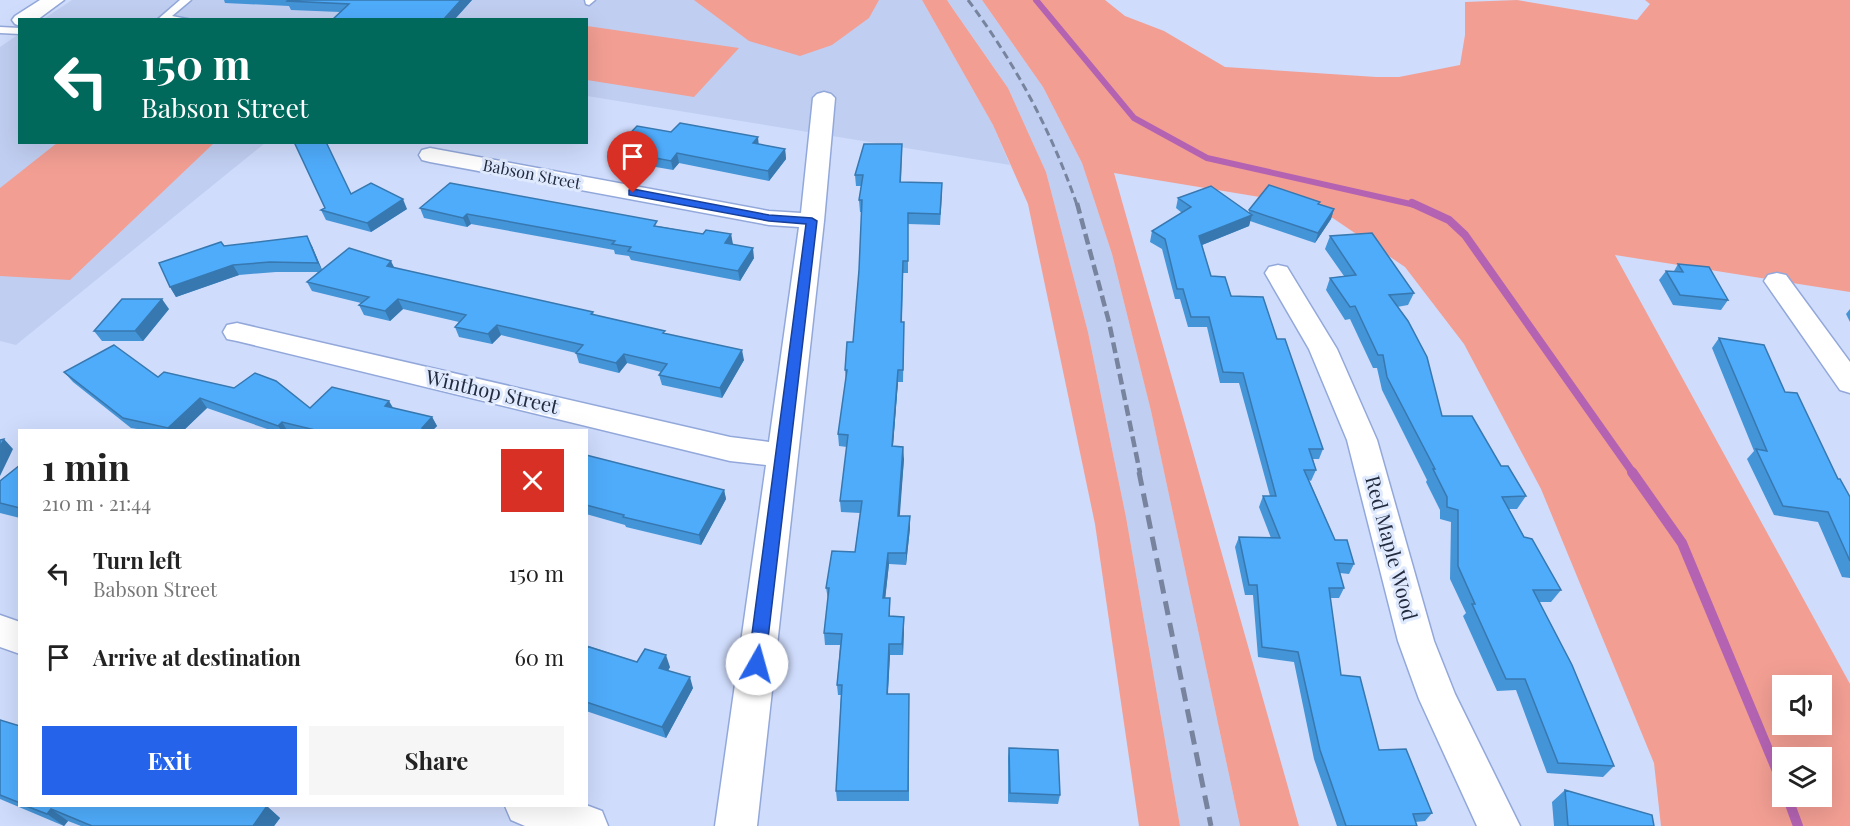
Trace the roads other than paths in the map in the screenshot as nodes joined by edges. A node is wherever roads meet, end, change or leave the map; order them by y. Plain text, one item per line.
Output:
1 (22, 0) edge
2 (54, 0) edge
3 (182, 1) edge
4 (22, 18) edge
5 (163, 18) edge
6 (9, 25) edge
7 (824, 98) dead end
8 (430, 154) dead end
9 (812, 221) junction
10 (1278, 273) dead end
11 (1777, 281) dead end
12 (237, 332) dead end
13 (1850, 383) edge
14 (783, 456) junction
15 (0, 631) edge
16 (18, 637) edge
17 (529, 807) edge
18 (587, 826) edge
19 (736, 826) edge
20 (1499, 826) edge

1 - 6 main road
2 - 4 main road
3 - 5 lane
7 - 9 street
8 - 9 street, Babson Street
9 - 14 street
10 - 20 street, Red Maple Wood
11 - 13 street
12 - 14 street, Winthop Street
14 - 19 street
15 - 16 street
17 - 18 street

